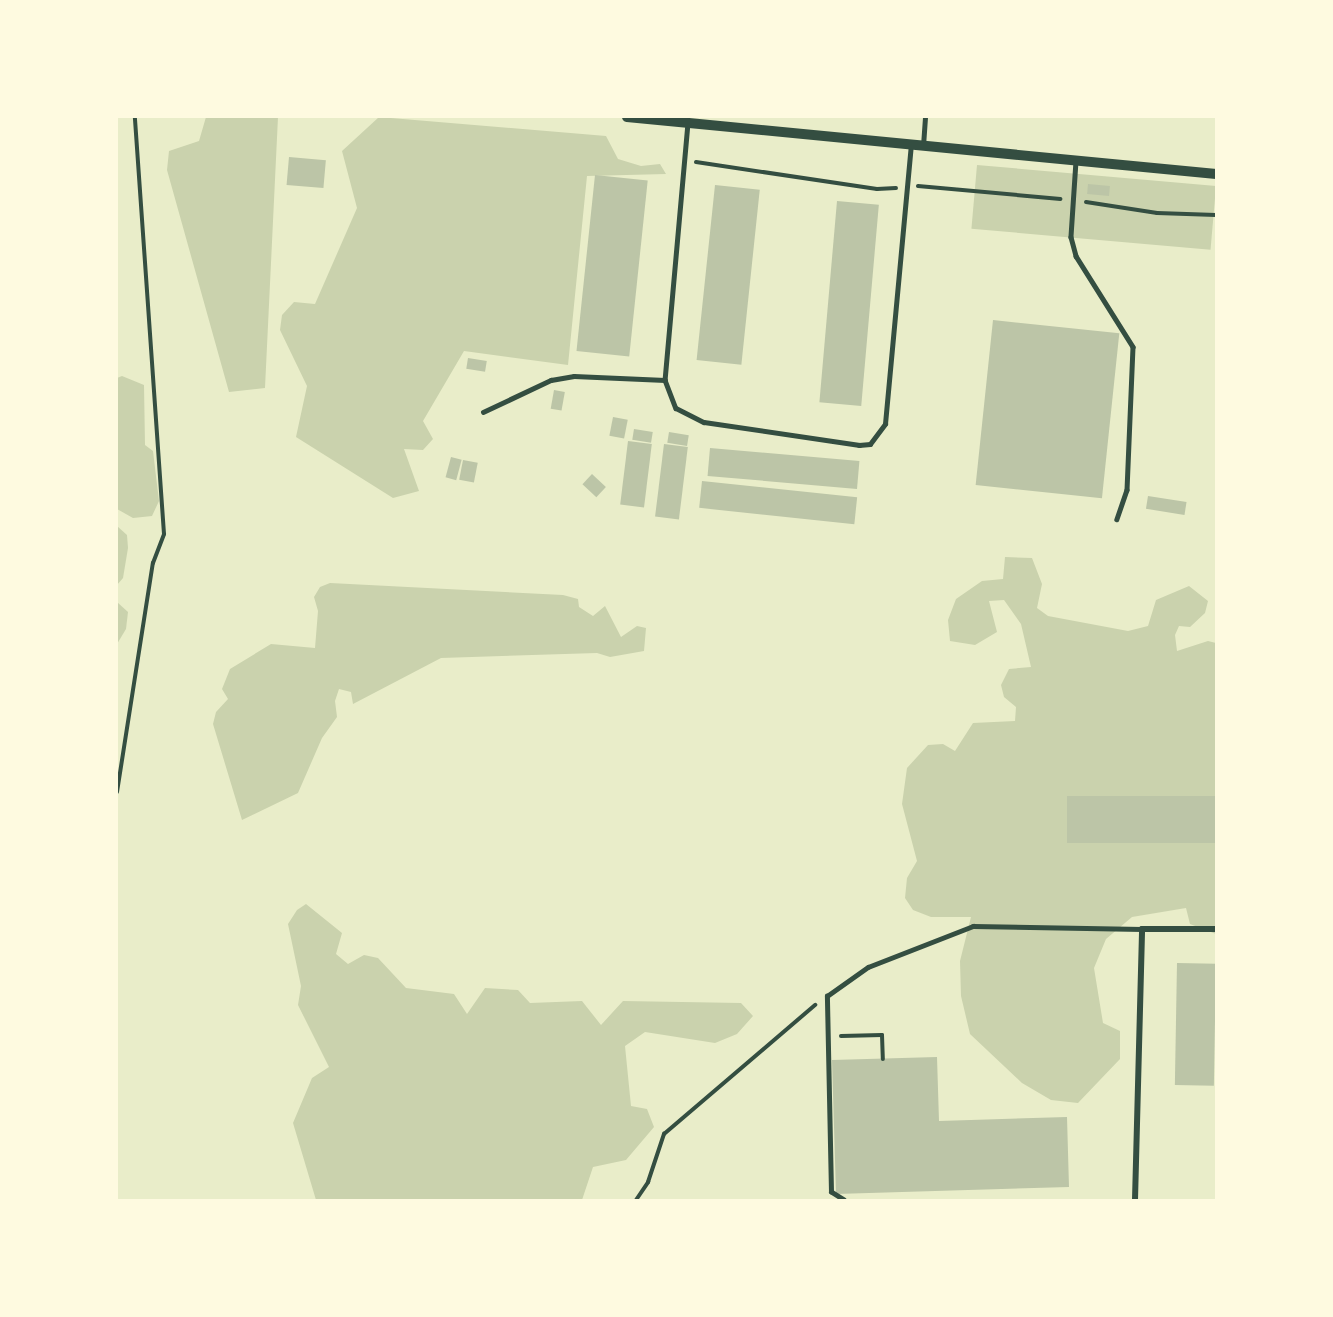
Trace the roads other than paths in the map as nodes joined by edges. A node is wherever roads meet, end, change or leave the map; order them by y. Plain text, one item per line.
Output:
1 (627, 117) edge
2 (925, 117) edge
3 (688, 123) junction
4 (917, 145) junction
5 (1076, 160) junction
6 (1216, 174) edge
7 (665, 380) junction
8 (483, 412) dead end
9 (1117, 519) dead end
10 (1142, 929) junction
11 (1216, 929) edge
12 (844, 1200) edge
13 (1136, 1200) edge

1 - 3 street
2 - 4 lane
3 - 4 street
3 - 7 lane
4 - 5 street
4 - 7 lane
5 - 6 street
5 - 9 lane
7 - 8 lane
10 - 11 street
10 - 12 lane
10 - 13 street

